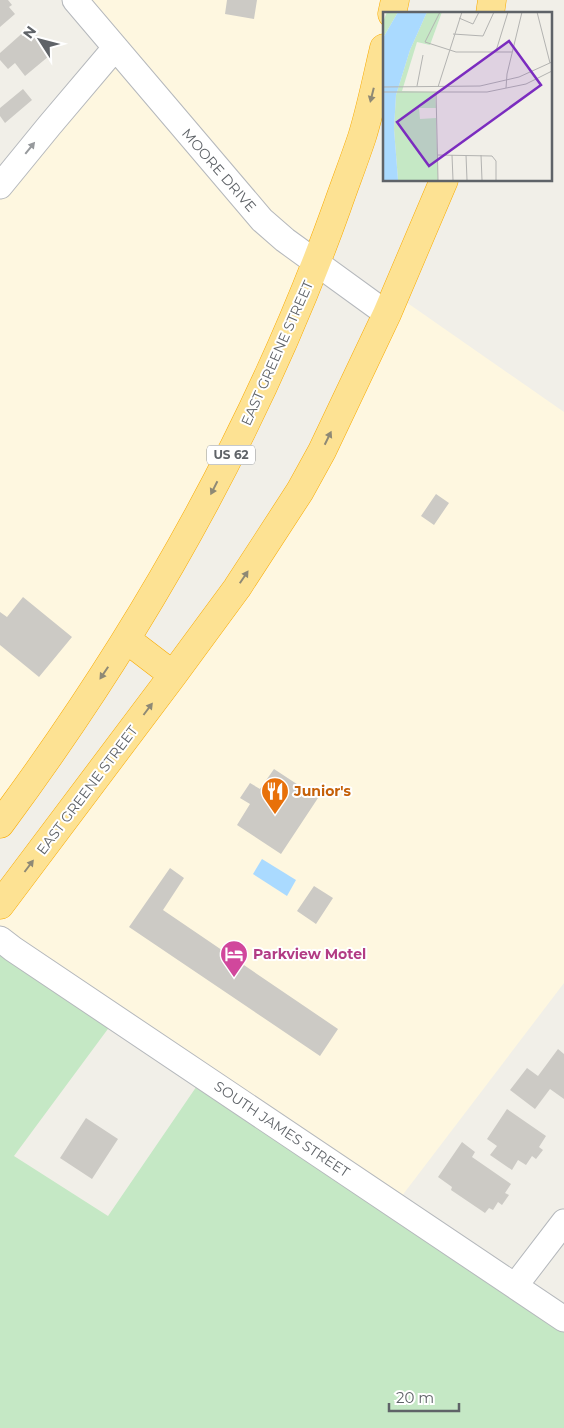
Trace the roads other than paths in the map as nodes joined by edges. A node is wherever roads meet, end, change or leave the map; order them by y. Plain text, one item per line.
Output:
1 (75, 0) edge
2 (115, 48) junction
3 (383, 52) edge
4 (2, 176) edge
5 (444, 181) edge
6 (317, 263) junction
7 (387, 314) junction
8 (126, 639) junction
9 (173, 675) junction
10 (0, 824) edge
11 (0, 905) edge
12 (0, 939) edge
13 (564, 1222) edge
14 (515, 1286) junction
15 (564, 1319) edge

1 - 2 street, MOORE DRIVE
4 -> 2 street
2 - 6 street, MOORE DRIVE
3 -> 6 highway, EAST GREENE STREET / US 62
5 - 7 highway, EAST GREENE STREET
6 - 7 street, MOORE DRIVE
6 -> 8 highway, EAST GREENE STREET / US 62
9 -> 7 highway, EAST GREENE STREET
8 - 9 highway
8 -> 10 highway, EAST GREENE STREET / US 62
11 -> 9 highway, EAST GREENE STREET
12 - 14 street, SOUTH JAMES STREET
13 - 14 street
14 - 15 street, SOUTH JAMES STREET

